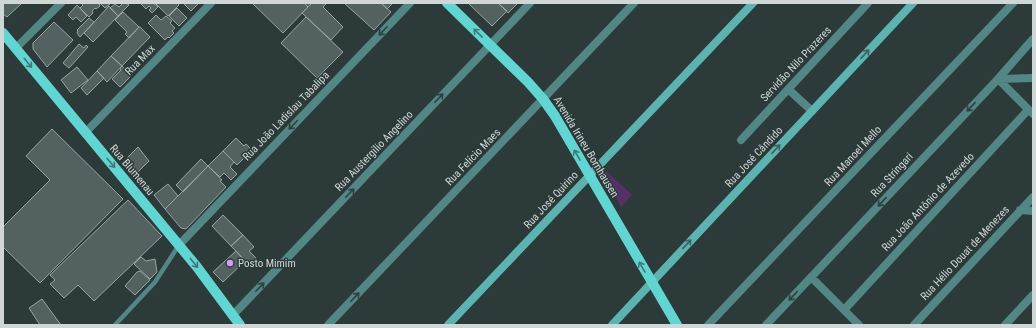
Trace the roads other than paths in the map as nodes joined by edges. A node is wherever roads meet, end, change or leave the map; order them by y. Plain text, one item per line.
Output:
1 (61, 3) edge
2 (211, 3) edge
3 (410, 3) edge
4 (447, 3) edge
5 (530, 3) edge
6 (634, 3) edge
7 (754, 3) edge
8 (868, 3) edge
9 (913, 3) edge
10 (1013, 3) edge
11 (3, 33) edge
12 (1033, 39) edge
13 (490, 45) junction
14 (16, 48) junction
15 (1033, 78) edge
16 (998, 79) junction
17 (788, 89) junction
18 (543, 99) junction
19 (812, 111) junction
20 (1031, 112) edge
21 (85, 133) junction
22 (741, 140) dead end
23 (589, 176) junction
24 (1033, 197) edge
25 (1020, 210) junction
26 (1033, 211) edge
27 (179, 245) junction
28 (811, 277) junction
29 (651, 283) junction
30 (1033, 295) edge
31 (844, 310) junction
32 (233, 315) junction
33 (115, 325) edge
34 (240, 325) edge
35 (328, 325) edge
36 (448, 325) edge
37 (612, 325) edge
38 (677, 325) edge
39 (708, 325) edge
40 (766, 325) edge
41 (859, 325) edge
42 (914, 325) edge
43 (1005, 325) edge

1 - 14 street
2 - 21 street, Rua Max
3 -> 27 street, Rua João Ladislau Tabalipa
13 -> 4 main road, Avenida Irineu Bornhausen
5 - 13 street, Rua Austergílio Angelino
6 - 18 street, Rua Felício Maes
7 - 23 main road, Rua José Quirino
8 - 17 street, Servidão Nilo Prazeres
19 -> 9 main road, Rua José Cândido
10 - 39 street, Rua Manoel Mello
11 - 14 main road, Rua Blumenau
12 - 16 street, Rua Stringari
13 - 18 main road, Avenida Irineu Bornhausen
32 -> 13 street, Rua Austergílio Angelino
14 -> 21 main road, Rua Blumenau
15 - 16 street
16 - 20 street
16 -> 28 street, Rua Stringari
17 - 19 street
17 - 22 street, Servidão Nilo Prazeres
23 -> 18 main road, Avenida Irineu Bornhausen
35 -> 18 street, Rua Felício Maes
29 -> 19 main road, Rua José Cândido
20 - 31 street, Rua João Antônio de Azevedo
21 -> 27 main road, Rua Blumenau
29 -> 23 main road, Avenida Irineu Bornhausen
23 - 36 main road, Rua José Quirino
24 - 25 street, Rua Hélio Douat de Menezes
25 - 26 street
25 - 42 street, Rua Hélio Douat de Menezes
27 -> 32 main road, Rua Blumenau
27 - 33 lane
28 - 31 street
28 -> 40 street, Rua Stringari
29 - 37 main road, Rua José Cândido
29 - 38 main road, Avenida Irineu Bornhausen
30 - 43 street
31 - 41 street
32 - 34 main road, Rua Blumenau

